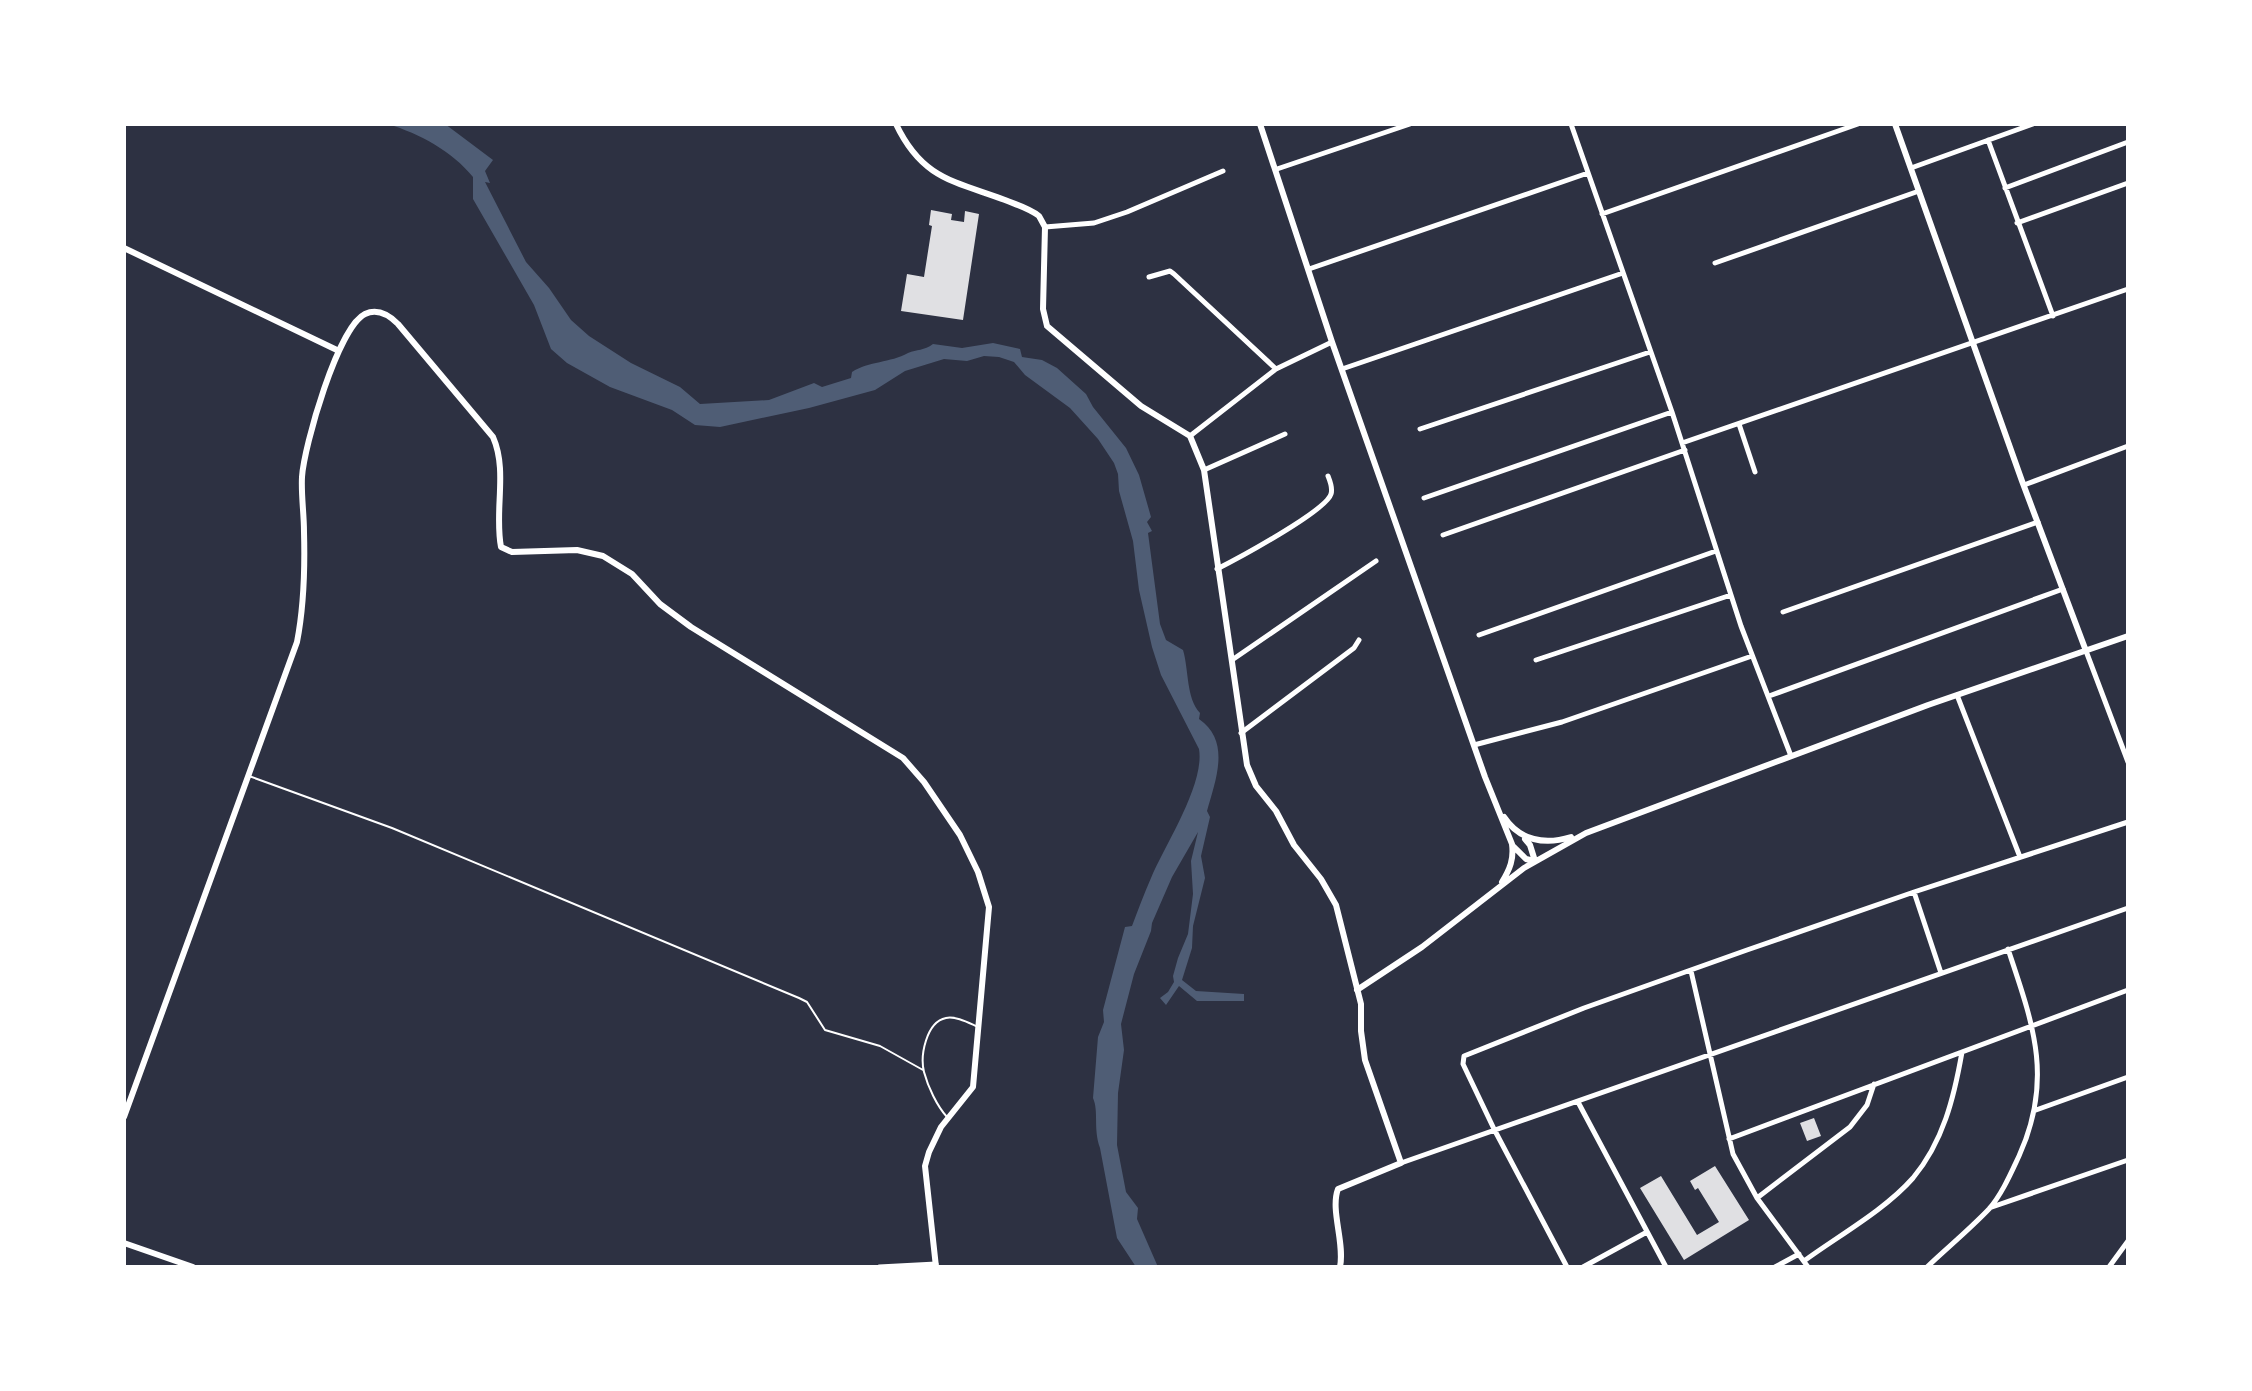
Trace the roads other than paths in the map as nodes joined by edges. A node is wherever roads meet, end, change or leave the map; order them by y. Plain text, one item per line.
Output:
1 (896, 124) edge
2 (1260, 124) edge
3 (1410, 124) edge
4 (1571, 124) edge
5 (1858, 124) edge
6 (1895, 124) edge
7 (2033, 124) edge
8 (1988, 140) junction
9 (2128, 142) edge
10 (1911, 168) junction
11 (1277, 169) junction
12 (1223, 171) dead end
13 (1588, 173) junction
14 (2128, 183) edge
15 (2005, 188) junction
16 (1919, 191) junction
17 (1602, 214) junction
18 (2017, 223) junction
19 (1045, 227) junction
20 (124, 248) edge
21 (1715, 263) dead end
22 (1309, 269) junction
23 (1623, 273) junction
24 (1149, 277) dead end
25 (2128, 289) edge
26 (2053, 316) junction
27 (1332, 342) junction
28 (1974, 344) junction
29 (339, 351) junction
30 (1650, 352) junction
31 (1276, 369) junction
32 (1342, 369) junction
33 (1672, 412) junction
34 (1739, 424) junction
35 (1420, 429) dead end
36 (1285, 434) dead end
37 (1190, 436) junction
38 (2128, 446) edge
39 (1683, 447) junction
40 (1204, 470) junction
41 (1755, 472) dead end
42 (1328, 476) dead end
43 (2024, 485) junction
44 (1424, 498) dead end
45 (2038, 522) junction
46 (1443, 535) dead end
47 (1716, 551) junction
48 (1376, 561) dead end
49 (1217, 569) junction
50 (2064, 589) junction
51 (1731, 595) junction
52 (1783, 612) dead end
53 (1479, 635) dead end
54 (2128, 636) edge
55 (1359, 640) dead end
56 (2086, 651) junction
57 (1752, 656) junction
58 (1231, 660) junction
59 (1536, 660) dead end
60 (1957, 695) junction
61 (1769, 696) junction
62 (1241, 733) junction
63 (1474, 745) junction
64 (1791, 756) junction
65 (2128, 762) edge
66 (249, 776) junction
67 (1496, 806) junction
68 (2128, 822) edge
69 (1586, 833) junction
70 (1522, 836) junction
71 (1512, 844) junction
72 (2020, 857) junction
73 (1535, 861) junction
74 (1500, 886) junction
75 (1914, 892) junction
76 (2128, 908) edge
77 (2008, 949) junction
78 (1691, 971) junction
79 (1941, 973) junction
80 (1357, 990) junction
81 (2128, 990) edge
82 (2033, 1025) junction
83 (980, 1027) junction
84 (1962, 1051) junction
85 (1711, 1055) junction
86 (923, 1070) junction
87 (2128, 1077) edge
88 (1874, 1084) junction
89 (1578, 1102) junction
90 (2035, 1111) junction
91 (124, 1117) edge
92 (948, 1118) junction
93 (1494, 1129) junction
94 (1729, 1139) junction
95 (2128, 1160) edge
96 (1401, 1163) junction
97 (1757, 1198) junction
98 (1991, 1207) junction
99 (1647, 1232) junction
100 (2128, 1241) edge
101 (124, 1243) edge
102 (1799, 1254) junction
103 (1806, 1264) edge
104 (936, 1266) edge
105 (193, 1267) edge
106 (879, 1267) edge
107 (1340, 1267) edge
108 (1567, 1267) edge
109 (1583, 1267) edge
110 (1666, 1267) edge
111 (1775, 1267) edge
112 (1927, 1267) edge
113 (2109, 1267) edge

1 - 19 street
2 - 11 street
3 - 11 street
4 - 13 street
5 - 17 street
6 - 10 street
7 - 8 street
8 - 10 street
8 - 15 street
9 - 15 street
10 - 16 street
11 - 22 street
12 - 19 street
13 - 17 street
13 - 22 street
14 - 18 street
15 - 18 street
16 - 21 street
16 - 28 street
17 - 23 street
18 - 26 street
19 - 37 street
20 - 29 street
22 - 27 street
23 - 30 street
23 - 32 street
24 - 31 street
25 - 26 street
26 - 28 street
27 - 31 street
27 - 32 street
28 - 34 street
28 - 43 street
29 - 66 street
29 - 83 street
30 - 33 street
30 - 35 street
31 - 37 street
32 - 63 street
33 - 39 street
33 - 44 street
34 - 39 street
34 - 41 street
36 - 40 street
37 - 40 street
38 - 43 street
39 - 46 street
39 - 47 street
40 - 49 street
42 - 49 street
43 - 45 street
45 - 50 street
45 - 52 street
47 - 51 street
47 - 53 street
48 - 58 street
49 - 58 street
50 - 56 street
50 - 61 street
51 - 57 street
51 - 59 street
54 - 56 street
55 - 62 street
56 - 60 street
56 - 65 street
57 - 61 street
57 - 63 street
58 - 62 street
60 - 64 street
60 - 72 street
61 - 64 street
62 - 80 street
63 - 67 street
64 - 69 street
66 - 86 lane
66 - 91 street
67 - 70 street
67 - 71 street
68 - 72 street
69 - 70 street
69 - 73 street
70 - 73 street
71 - 73 street
71 - 74 street
72 - 75 street
73 - 74 street
74 - 80 street
75 - 78 street
75 - 79 street
76 - 77 street
77 - 79 street
77 - 82 street
78 - 85 street
78 - 93 street
79 - 85 street
80 - 96 street
81 - 82 street
82 - 84 street
82 - 90 street
83 - 86 lane
83 - 92 street
84 - 88 street
84 - 103 street
85 - 89 street
85 - 94 street
86 - 92 lane
87 - 90 street
88 - 94 street
88 - 97 street
89 - 93 street
89 - 99 street
90 - 98 street
92 - 104 street
93 - 96 street
93 - 108 street
94 - 97 street
95 - 98 street
96 - 107 street
97 - 102 street
98 - 112 street
99 - 109 street
99 - 110 street
100 - 113 street
101 - 105 street
102 - 103 street
102 - 111 street
104 - 106 street

